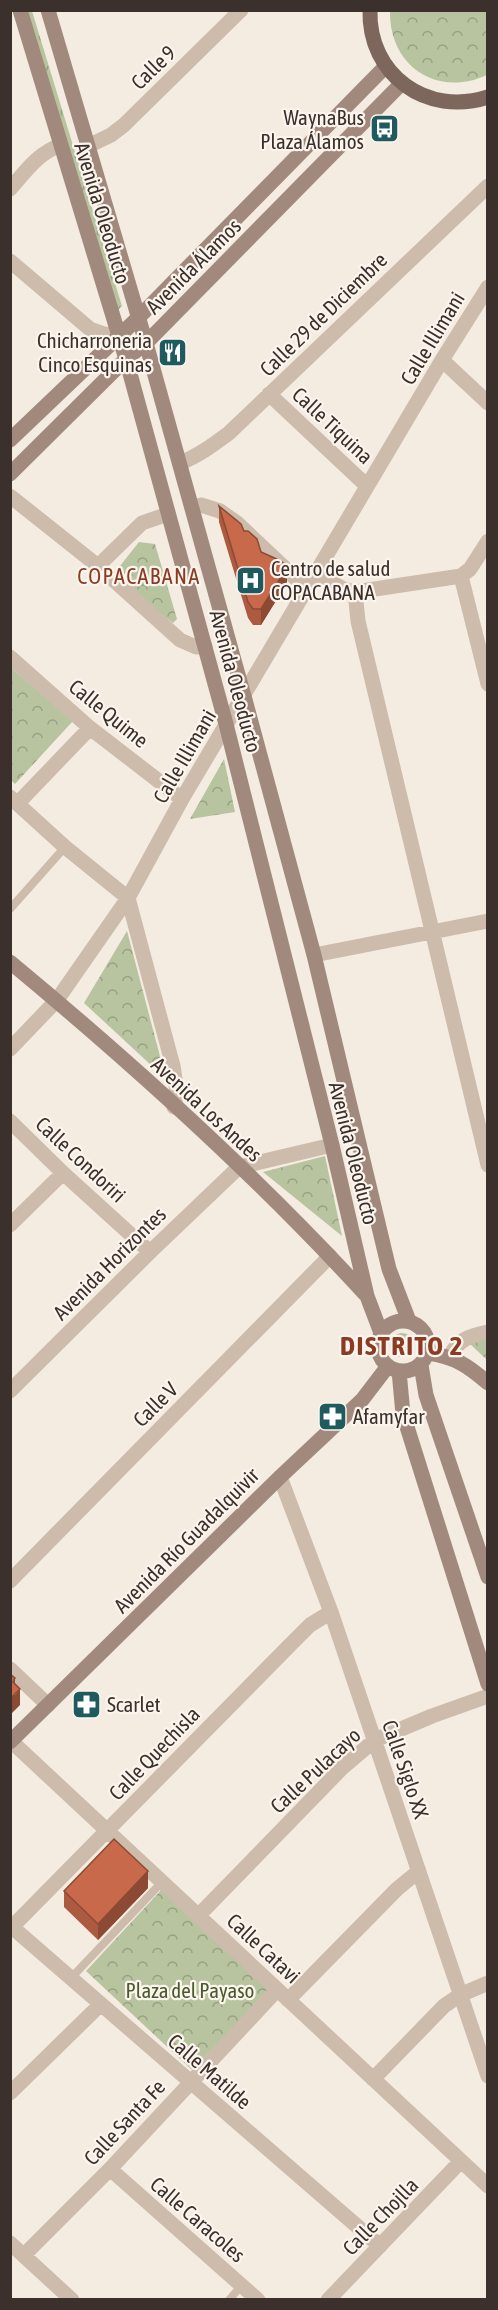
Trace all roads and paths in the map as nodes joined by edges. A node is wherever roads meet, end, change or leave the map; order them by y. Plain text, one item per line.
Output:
1 (20, 10) edge
2 (48, 10) edge
3 (241, 10) edge
4 (370, 10) edge
5 (386, 66) junction
6 (402, 83) junction
7 (488, 97) edge
8 (61, 145) junction
9 (88, 146) junction
10 (488, 186) edge
11 (10, 189) edge
12 (10, 261) edge
13 (488, 287) edge
14 (138, 318) junction
15 (119, 335) junction
16 (146, 343) junction
17 (126, 359) junction
18 (442, 360) junction
19 (269, 394) junction
20 (488, 403) edge
21 (10, 440) edge
22 (180, 462) junction
23 (10, 474) edge
24 (367, 486) junction
25 (10, 496) edge
26 (192, 507) junction
27 (168, 514) junction
28 (488, 541) edge
29 (98, 566) junction
30 (317, 573) junction
31 (461, 576) junction
32 (308, 590) junction
33 (355, 592) junction
34 (205, 646) junction
35 (10, 657) edge
36 (488, 684) edge
37 (244, 696) junction
38 (226, 724) junction
39 (90, 728) junction
40 (182, 799) junction
41 (14, 800) edge
42 (65, 847) junction
43 (128, 898) junction
44 (10, 909) edge
45 (488, 921) edge
46 (432, 932) junction
47 (314, 955) junction
48 (10, 962) edge
49 (57, 1000) junction
50 (10, 1049) edge
51 (174, 1107) junction
52 (10, 1121) edge
53 (332, 1145) junction
54 (488, 1165) edge
55 (239, 1167) junction
56 (63, 1173) junction
57 (10, 1225) edge
58 (150, 1252) junction
59 (330, 1256) junction
60 (367, 1296) junction
61 (410, 1321) junction
62 (488, 1332) edge
63 (381, 1333) junction
64 (450, 1356) junction
65 (424, 1359) junction
66 (393, 1368) junction
67 (488, 1383) edge
68 (10, 1391) edge
69 (280, 1477) junction
70 (488, 1577) edge
71 (10, 1581) edge
72 (331, 1611) junction
73 (10, 1669) edge
74 (488, 1684) edge
75 (488, 1696) edge
76 (48, 1705) junction
77 (375, 1740) junction
78 (11, 1742) edge
79 (107, 1831) junction
80 (419, 1871) junction
81 (162, 1882) junction
82 (198, 1916) junction
83 (11, 1928) edge
84 (71, 1978) junction
85 (488, 1983) edge
86 (283, 1995) junction
87 (460, 1995) junction
88 (101, 2004) junction
89 (488, 2076) edge
90 (373, 2079) junction
91 (191, 2082) junction
92 (14, 2084) edge
93 (461, 2161) junction
94 (110, 2169) junction
95 (488, 2186) edge
96 (10, 2243) edge
97 (380, 2246) junction
98 (24, 2255) junction
99 (242, 2285) junction
100 (72, 2300) edge
101 (229, 2300) edge
102 (258, 2300) edge
103 (328, 2300) edge

1 - 8 street, Avenida Oleoducto
2 - 9 street, Avenida Oleoducto
3 - 9 street, Calle 9
4 - 5 main road
5 - 6 main road
5 - 14 street, Avenida Álamos
6 - 7 main road
6 - 16 street, Avenida Álamos
8 - 11 street
8 - 15 street, Avenida Oleoducto
9 - 14 street, Avenida Oleoducto
10 - 19 street, Calle 29 de Diciembre
12 - 15 street
13 - 18 street, Calle Illimani
14 - 15 street, Avenida Álamos
14 - 16 street, Avenida Oleoducto
15 - 17 street, Avenida Oleoducto
15 - 21 street, Avenida Álamos
16 - 17 street, Avenida Álamos
16 - 22 street, Avenida Oleoducto
17 - 23 street, Avenida Álamos
17 - 27 street, Avenida Oleoducto
18 - 20 street
18 - 24 street, Calle Illimani
19 - 22 street, Calle 29 de Diciembre
19 - 24 street, Calle Tiquina
22 - 26 street, Avenida Oleoducto
24 - 30 street, Calle Illimani
25 - 29 street
26 - 32 street
26 - 37 street, Avenida Oleoducto
27 - 29 street
27 - 34 street, Avenida Oleoducto
28 - 31 street
29 - 34 street
30 - 32 street, Calle Illimani
30 - 33 street
31 - 33 street
31 - 36 street
32 - 37 street, Calle Illimani
33 - 46 street
34 - 38 street, Avenida Oleoducto
35 - 39 street, Calle Quime
37 - 38 street, Calle Illimani
37 - 47 street, Avenida Oleoducto
38 - 40 street, Calle Illimani
38 - 53 street, Avenida Oleoducto
39 - 40 street, Calle Quime
39 - 41 street
40 - 43 street, Calle Illimani
41 - 42 street
42 - 43 street
42 - 44 lane
43 - 49 street, Calle Illimani
43 - 51 street
45 - 46 street
46 - 47 street
46 - 54 street
47 - 61 street, Avenida Oleoducto
48 - 49 street, Avenida Los Andes
49 - 50 street, Calle Illimani
49 - 51 street, Avenida Los Andes
51 - 55 street, Avenida Los Andes
52 - 56 street, Calle Condoriri
53 - 55 street
53 - 60 street, Avenida Oleoducto
55 - 58 street, Avenida Horizontes
55 - 59 street, Avenida Los Andes
56 - 57 street
56 - 58 street, Calle Condoriri
58 - 68 street, Avenida Horizontes
59 - 60 street, Avenida Los Andes
59 - 71 street, Calle V
60 - 63 street, Avenida Oleoducto
61 - 63 street
61 - 65 street
62 - 64 street
63 - 66 street
64 - 65 street
64 - 67 street
65 - 66 street
65 - 70 street
66 - 69 street, Avenida Río Guadalquivir
66 - 74 street
69 - 72 street, Calle Siglo XX
69 - 76 street, Avenida Río Guadalquivir
72 - 77 street, Calle Siglo XX
72 - 79 street, Calle Quechisla
73 - 76 street
75 - 77 street, Calle Pulacayo
76 - 78 street, Avenida Río Guadalquivir
77 - 80 street, Calle Siglo XX
77 - 82 street, Calle Pulacayo
78 - 79 street, Calle Catavi
79 - 81 street, Calle Catavi
79 - 83 street, Calle Quechisla
80 - 86 street, Calle Santa Fe
80 - 87 street, Calle Siglo XX
81 - 82 street, Calle Catavi
81 - 84 lane
82 - 86 street, Calle Catavi
83 - 84 street, Calle Matilde
84 - 88 street, Calle Matilde
85 - 87 street
86 - 90 street, Calle Catavi
86 - 91 street, Calle Santa Fe
87 - 89 street, Calle Siglo XX
87 - 90 street
88 - 91 street, Calle Matilde
88 - 92 street
90 - 93 street, Calle Catavi
91 - 94 street, Calle Santa Fe
91 - 97 street, Calle Matilde
93 - 95 street, Calle Catavi
93 - 97 street, Calle Chojlla
94 - 98 street, Calle Santa Fe
94 - 99 street, Calle Caracoles
96 - 98 street
97 - 103 street, Calle Chojlla
98 - 100 street
99 - 101 lane
99 - 102 street, Calle Caracoles

